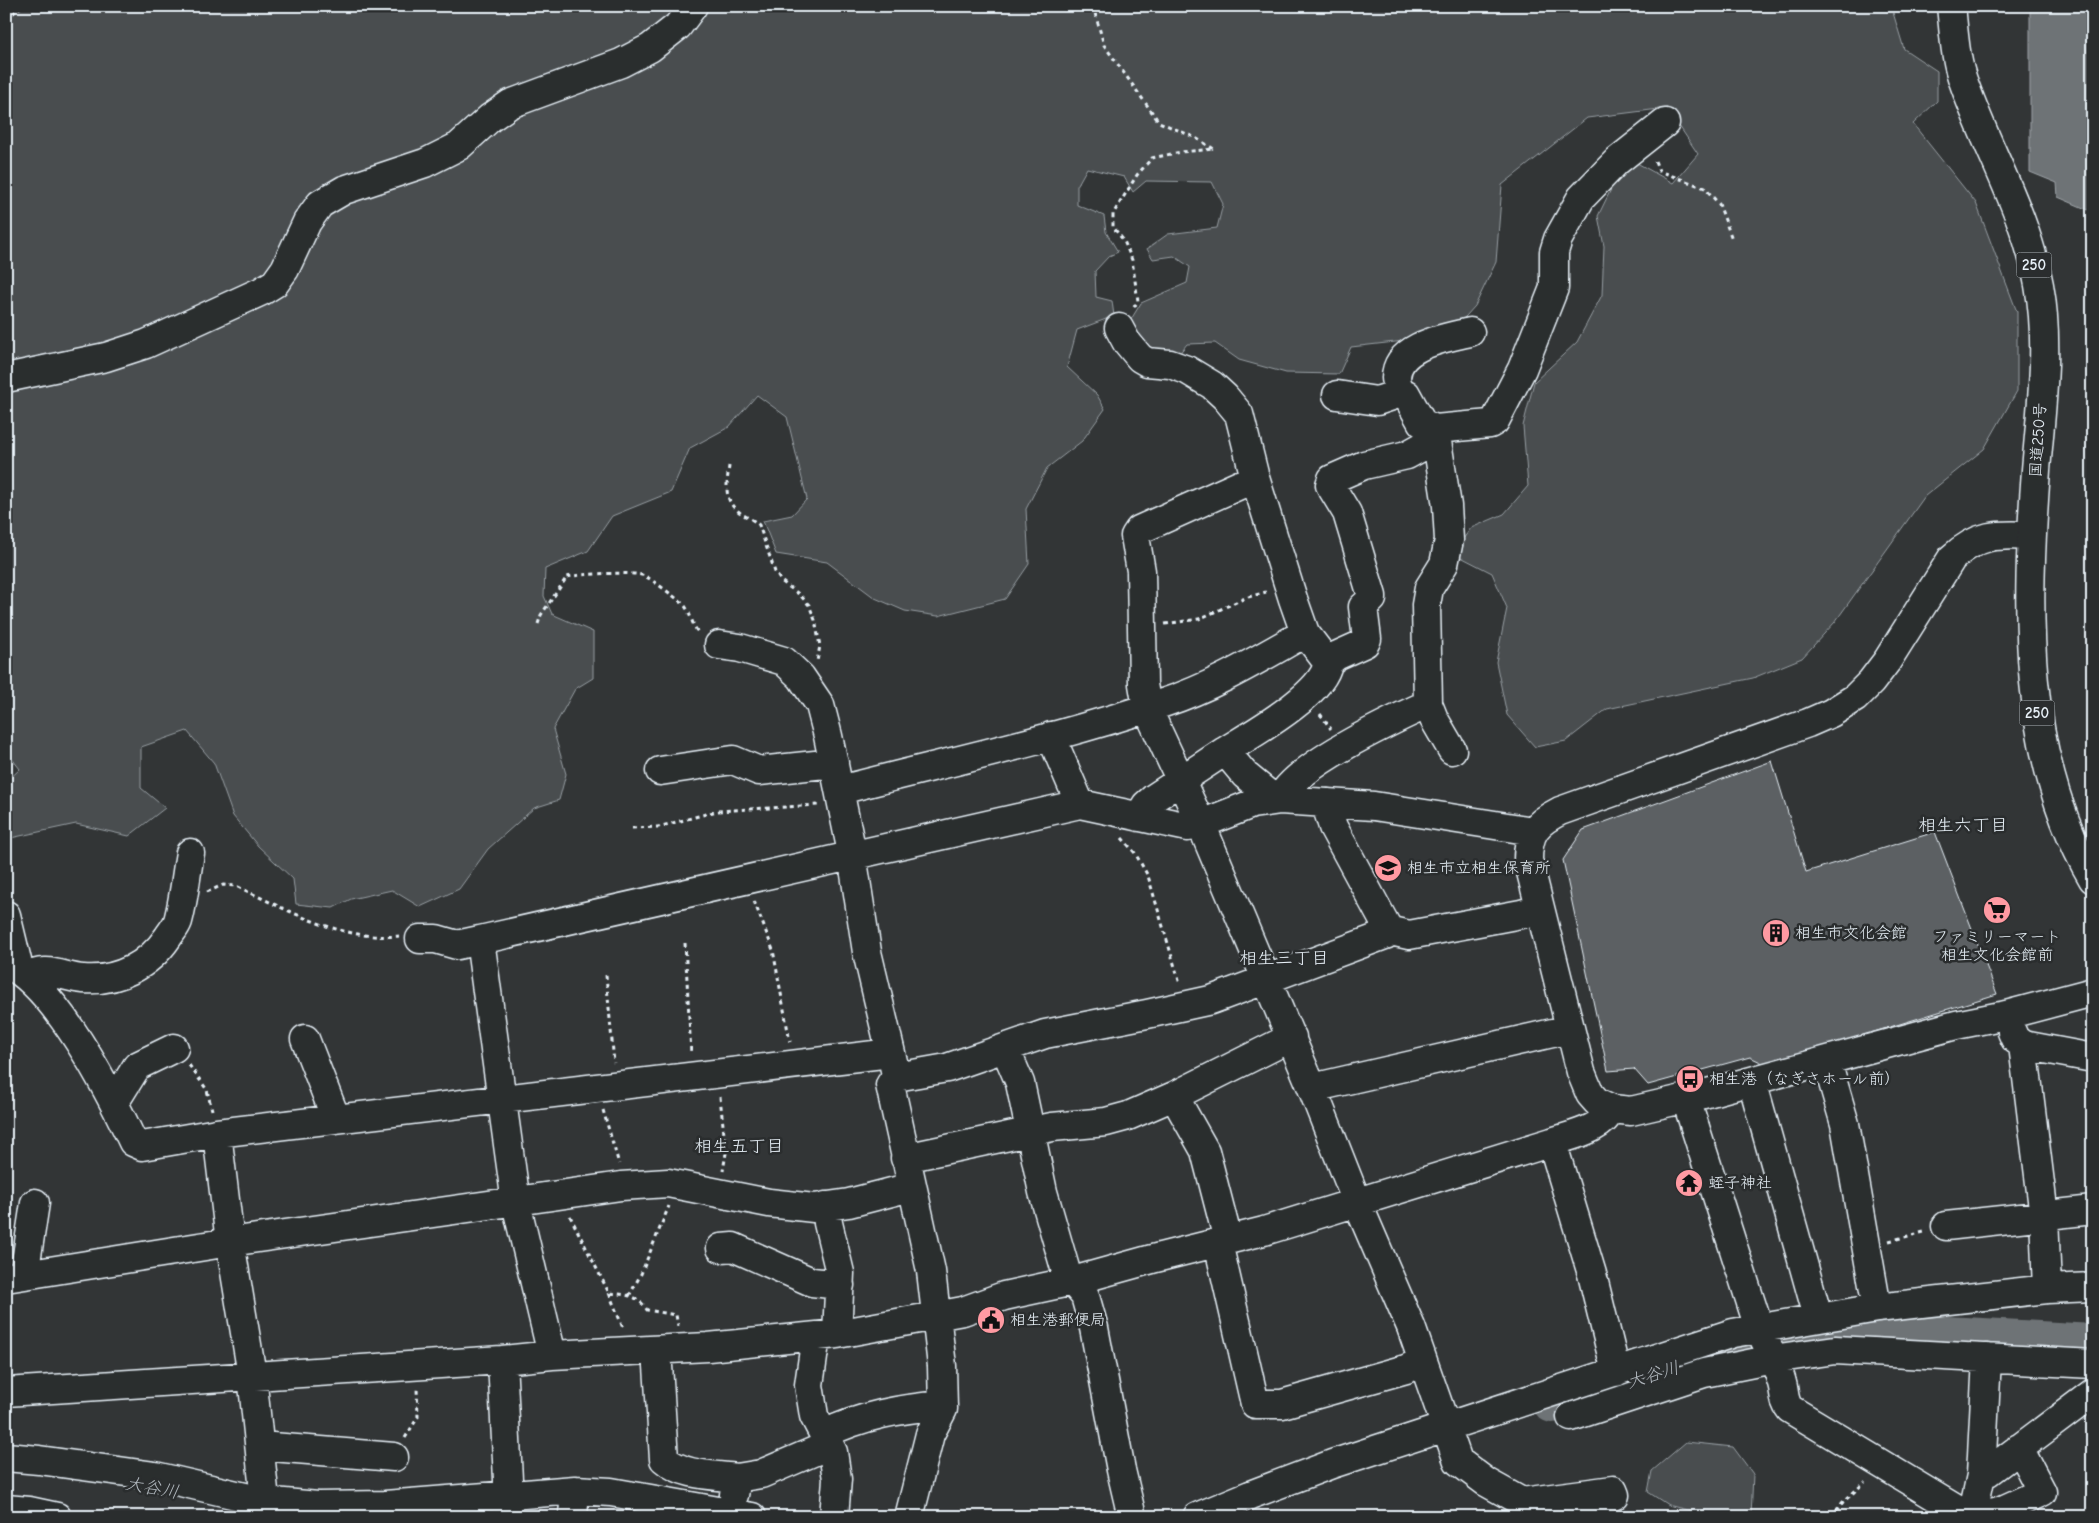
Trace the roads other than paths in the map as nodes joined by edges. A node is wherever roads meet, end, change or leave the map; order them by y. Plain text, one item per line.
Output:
1 (693, 6) edge
2 (1952, 6) edge
3 (1665, 123) dead end
4 (1119, 328) road end
5 (1470, 332) dead end
6 (6, 378) edge
7 (1401, 393) junction
8 (1337, 395) dead end
9 (1436, 434) junction
10 (1255, 478) junction
11 (2031, 536) junction
12 (1305, 632) junction
13 (719, 645) road end
14 (1328, 663) junction
15 (1428, 704) junction
16 (1147, 708) junction
17 (1050, 736) junction
18 (1452, 750) dead end
19 (1225, 751) junction
20 (834, 763) junction
21 (660, 771) dead end
22 (1181, 781) junction
23 (842, 800) junction
24 (1274, 800) junction
25 (1328, 803) junction
26 (1080, 804) junction
27 (1139, 817) junction
28 (1201, 824) junction
29 (1533, 832) junction
30 (190, 853) dead end
31 (851, 855) junction
32 (2093, 879) edge
33 (1540, 909) junction
34 (6, 915) edge
35 (1392, 931) junction
36 (420, 939) road end
37 (480, 940) junction
38 (18, 970) edge
39 (1266, 979) junction
40 (2093, 992) edge
41 (2006, 1015) junction
42 (1570, 1029) junction
43 (1292, 1037) junction
44 (305, 1039) dead end
45 (2023, 1045) junction
46 (174, 1048) road end
47 (1005, 1048) junction
48 (2093, 1058) edge
49 (1827, 1062) junction
50 (894, 1065) junction
51 (1752, 1081) junction
52 (1312, 1088) junction
53 (1174, 1096) junction
54 (502, 1099) junction
55 (1686, 1099) junction
56 (113, 1101) junction
57 (1612, 1109) junction
58 (336, 1118) junction
59 (1032, 1132) junction
60 (217, 1133) junction
61 (1552, 1142) junction
62 (905, 1158) junction
63 (911, 1187) junction
64 (516, 1202) junction
65 (1357, 1202) junction
66 (35, 1203) dead end
67 (826, 1206) junction
68 (2093, 1210) edge
69 (2044, 1216) junction
70 (1946, 1226) road end
71 (230, 1242) junction
72 (1223, 1242) junction
73 (721, 1248) dead end
74 (15, 1276) edge
75 (1073, 1281) junction
76 (840, 1284) junction
77 (2093, 1287) edge
78 (2048, 1289) junction
79 (1877, 1308) junction
80 (937, 1314) junction
81 (1818, 1317) junction
82 (826, 1335) junction
83 (1766, 1343) junction
84 (669, 1349) junction
85 (552, 1355) junction
86 (1987, 1358) junction
87 (502, 1360) junction
88 (1423, 1361) junction
89 (2093, 1364) edge
90 (1616, 1372) junction
91 (252, 1375) junction
92 (6, 1392) edge
93 (2093, 1393) edge
94 (943, 1405) junction
95 (1571, 1417) dead end
96 (1449, 1436) junction
97 (826, 1440) junction
98 (260, 1446) junction
99 (2019, 1448) junction
100 (6, 1457) edge
101 (394, 1457) dead end
102 (1981, 1475) junction
103 (737, 1478) junction
104 (262, 1501) junction
105 (574, 1503) edge
106 (508, 1506) edge
107 (459, 1508) edge
108 (6, 1509) edge
109 (740, 1516) edge
110 (57, 1517) edge
111 (834, 1517) edge
112 (909, 1517) edge
113 (1132, 1517) edge
114 (1198, 1517) edge
115 (1571, 1517) edge
116 (1972, 1517) edge

1 - 6 main road
2 - 11 main road, 国道250号 / 250
3 - 9 main road
4 - 10 main road
5 - 7 main road
7 - 8 main road
7 - 9 main road
9 - 14 main road
9 - 15 main road
10 - 12 main road
10 - 16 main road
11 - 29 main road
11 - 32 main road, 国道250号 / 250
12 - 14 main road
12 - 16 main road
13 - 20 main road
14 - 19 main road
15 - 18 main road
15 - 24 main road
16 - 17 main road
16 - 22 main road
17 - 23 main road
17 - 26 main road
19 - 22 main road
19 - 24 main road
20 - 21 main road
20 - 23 main road
22 - 27 main road
22 - 28 main road
23 - 31 main road
24 - 25 main road
24 - 28 main road
25 - 29 main road
25 - 35 main road
26 - 27 main road
26 - 31 main road
27 - 28 main road
28 - 39 main road
29 - 33 main road
30 - 38 main road
31 - 37 main road
31 - 50 main road
33 - 35 main road
33 - 42 main road
34 - 38 main road
35 - 39 main road
36 - 37 main road
37 - 54 main road
38 - 56 main road
39 - 43 main road
39 - 47 main road
40 - 41 main road
41 - 45 main road
41 - 49 main road
42 - 52 main road
42 - 57 main road
43 - 52 main road
43 - 53 main road
44 - 58 main road
45 - 48 main road
45 - 69 main road
46 - 56 main road
47 - 50 main road
47 - 59 main road
49 - 51 main road
49 - 79 main road
50 - 54 main road
50 - 62 main road
51 - 55 main road
51 - 81 main road
52 - 65 main road
53 - 59 main road
53 - 72 main road
54 - 58 main road
54 - 64 main road
55 - 57 main road
55 - 83 main road
56 - 60 main road
57 - 61 main road
58 - 60 main road
59 - 62 main road
59 - 75 main road
60 - 71 main road
61 - 65 main road
61 - 90 main road
62 - 63 main road
63 - 67 main road
63 - 80 main road
64 - 67 main road
64 - 71 main road
64 - 85 main road
65 - 72 main road
65 - 88 main road
66 - 74 main road
67 - 76 main road
68 - 69 main road
69 - 70 main road
69 - 78 main road
71 - 74 main road
71 - 91 main road
72 - 75 main road
72 - 88 main road
73 - 76 main road
75 - 80 main road
75 - 113 main road
76 - 82 main road
77 - 78 main road
78 - 79 main road
79 - 81 main road
80 - 82 main road
80 - 94 main road
81 - 83 main road
82 - 84 main road
82 - 97 main road
83 - 86 main road
83 - 90 main road
83 - 95 main road
83 - 116 main road
84 - 85 main road
84 - 103 main road
85 - 87 main road
86 - 89 main road
86 - 102 main road
87 - 91 main road
87 - 106 main road
88 - 96 main road
90 - 96 main road
91 - 92 main road
91 - 98 main road
93 - 99 main road
94 - 97 main road
94 - 112 main road
96 - 114 main road
96 - 115 main road
97 - 103 main road
97 - 111 main road
98 - 101 main road
98 - 104 main road
99 - 102 main road
99 - 116 main road
100 - 104 main road
102 - 116 main road
103 - 109 main road
104 - 107 main road
105 - 106 main road
105 - 109 main road
106 - 107 main road
108 - 110 main road

